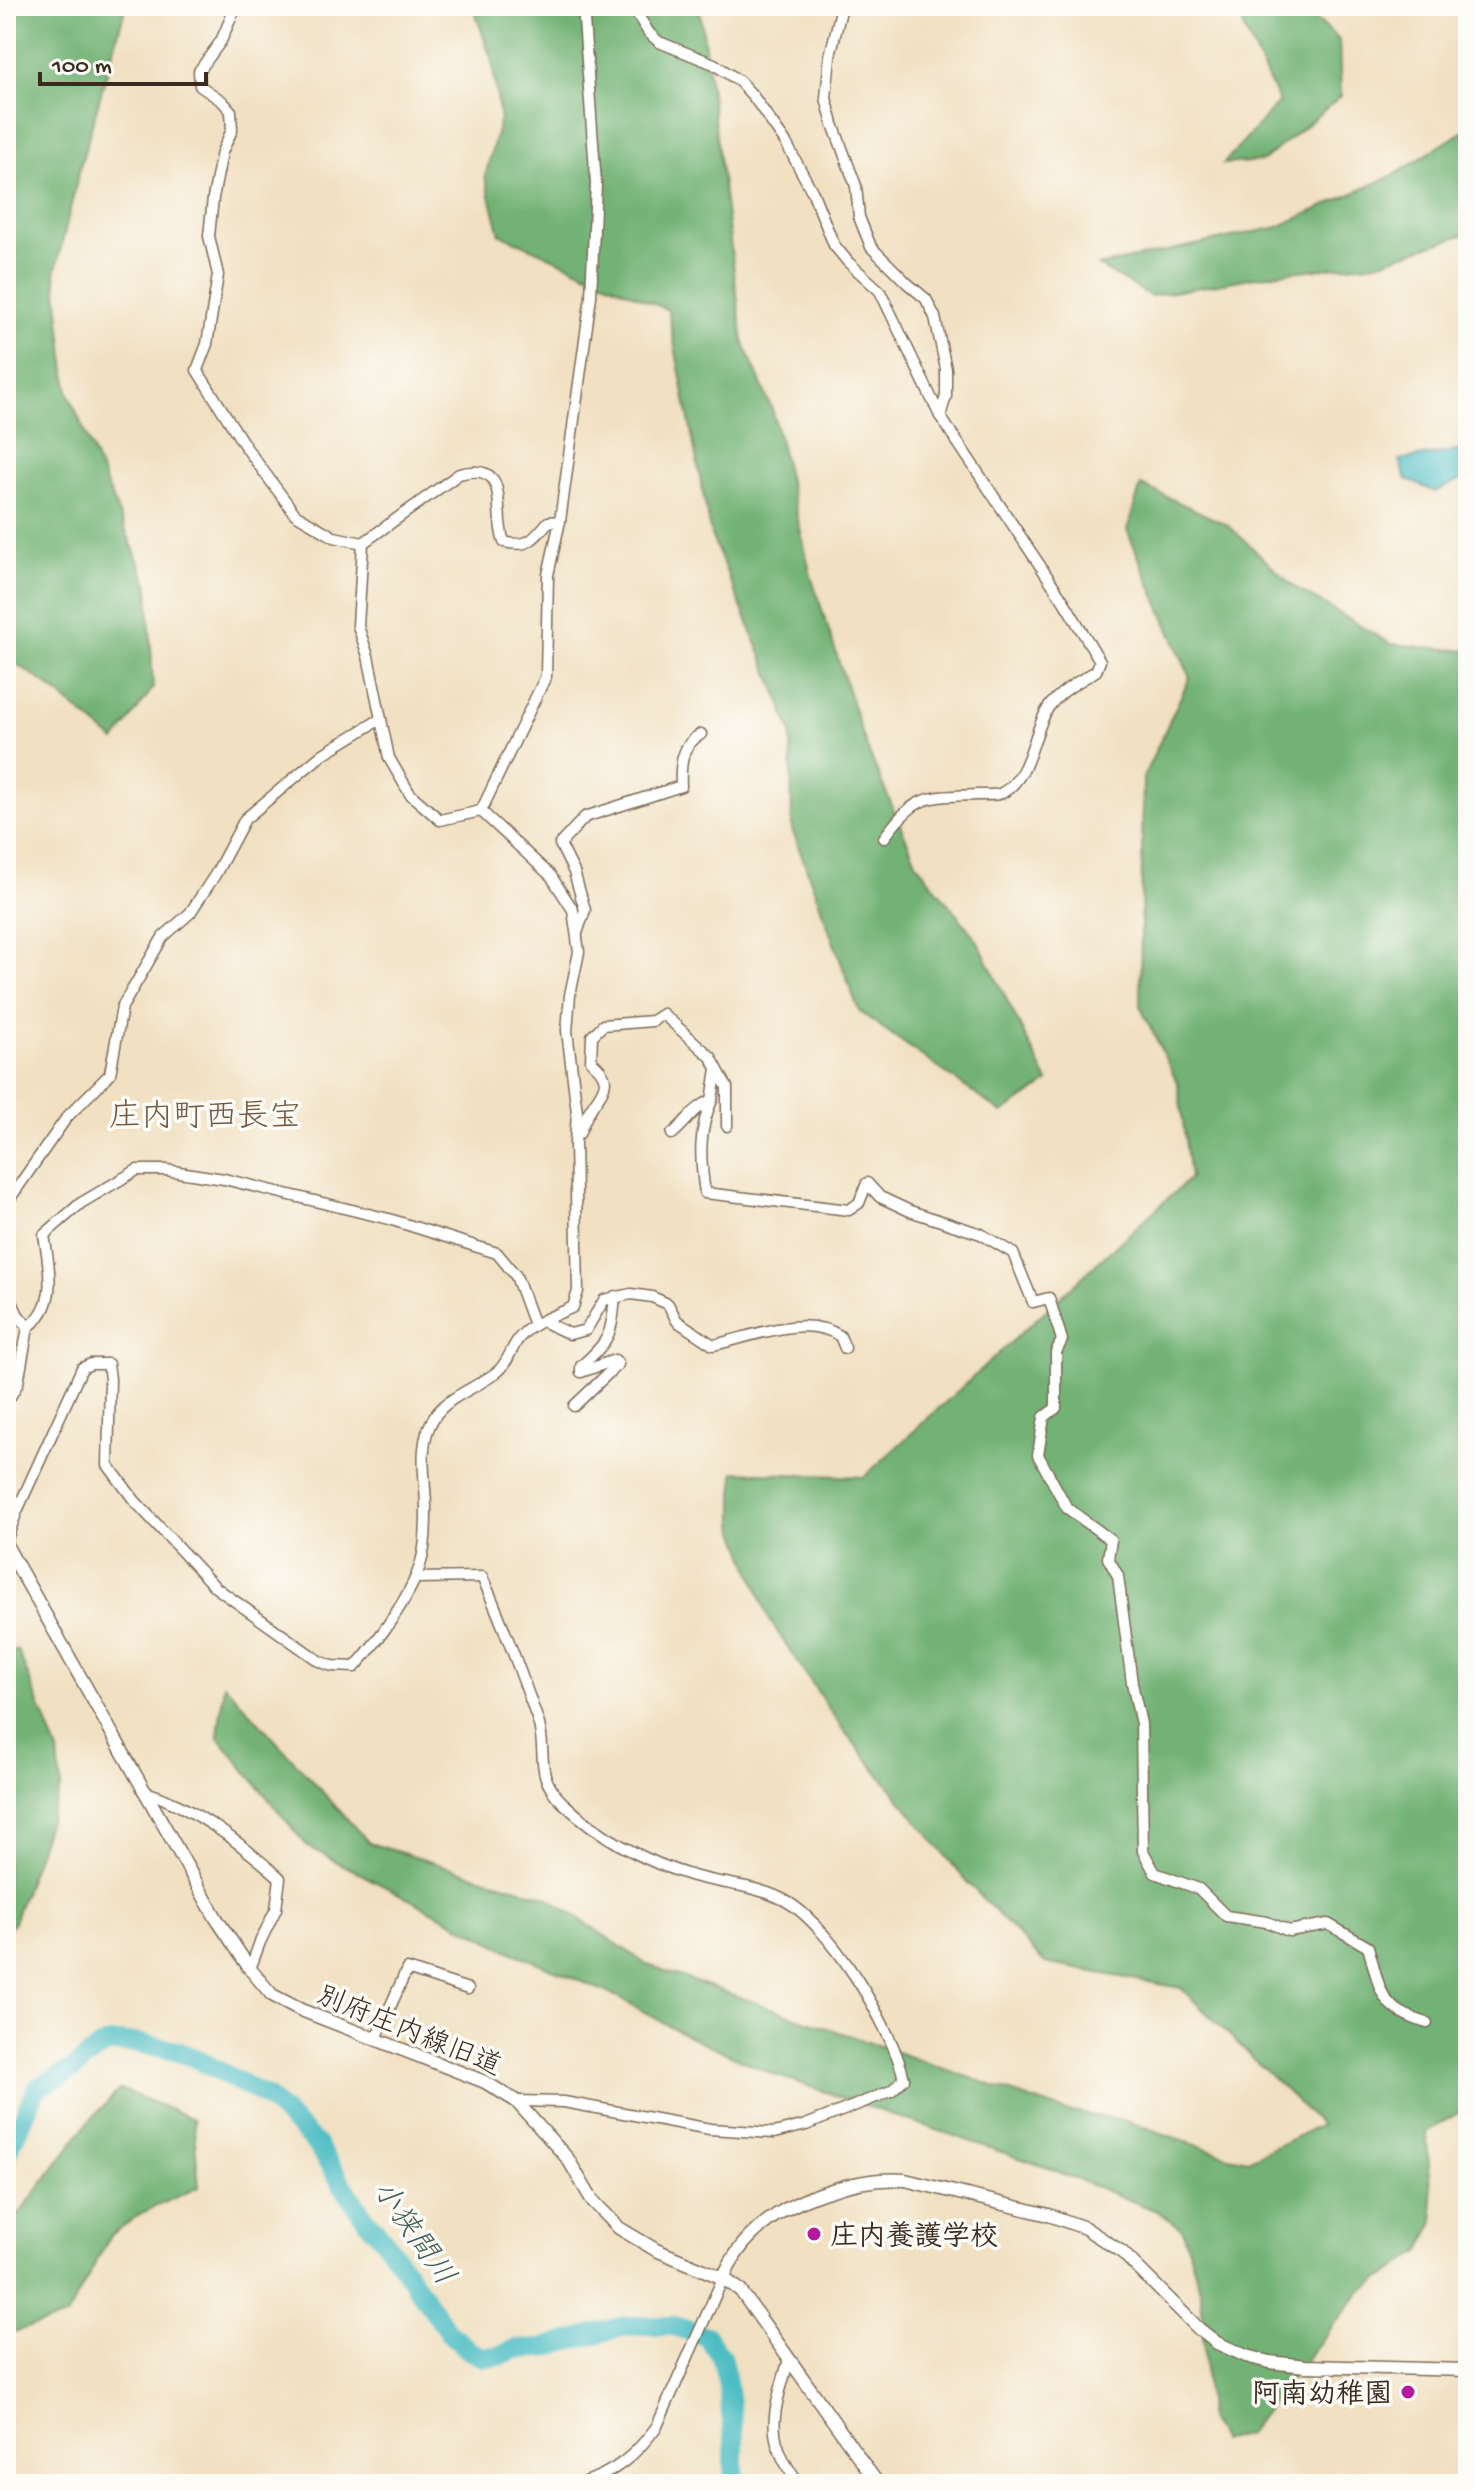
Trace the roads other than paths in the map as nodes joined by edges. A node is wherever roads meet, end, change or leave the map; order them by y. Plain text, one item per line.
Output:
1 (236, 6) edge
2 (583, 6) edge
3 (632, 6) edge
4 (842, 6) edge
5 (940, 416) junction
6 (560, 521) junction
7 (363, 543) junction
8 (379, 720) junction
9 (701, 734) dead end
10 (481, 811) junction
11 (884, 838) dead end
12 (577, 935) junction
13 (717, 1069) junction
14 (712, 1100) junction
15 (727, 1126) dead end
16 (672, 1134) dead end
17 (575, 1143) junction
18 (6, 1204) edge
19 (6, 1289) edge
20 (615, 1296) junction
21 (538, 1323) junction
22 (28, 1327) junction
23 (845, 1348) dead end
24 (6, 1404) edge
25 (574, 1406) dead end
26 (6, 1543) edge
27 (416, 1578) junction
28 (143, 1791) junction
29 (250, 1969) junction
30 (468, 1989) dead end
31 (1427, 2023) dead end
32 (376, 2039) junction
33 (516, 2101) junction
34 (723, 2278) junction
35 (789, 2359) junction
36 (1468, 2370) edge
37 (580, 2484) edge
38 (799, 2484) edge
39 (878, 2484) edge

1 - 7 street
2 - 6 street
3 - 5 street
4 - 5 street
5 - 11 street
6 - 7 street
6 - 10 street
7 - 8 street
8 - 10 street
8 - 18 street
9 - 12 street
10 - 12 street
12 - 17 street
13 - 14 street
13 - 15 street
13 - 17 street
14 - 16 street
14 - 31 street
17 - 21 street
19 - 22 street
20 - 21 street
20 - 23 street
20 - 25 street
21 - 22 street
21 - 27 street
22 - 24 street
26 - 27 street
26 - 28 street, 別府庄内線旧道
27 - 33 street
28 - 29 street, 別府庄内線旧道
28 - 29 street
29 - 32 street, 別府庄内線旧道
30 - 32 street
32 - 33 street, 別府庄内線旧道
33 - 34 street, 別府庄内線旧道
34 - 35 street, 別府庄内線旧道
34 - 36 street
34 - 37 street
35 - 38 street
35 - 39 street, 別府庄内線旧道

